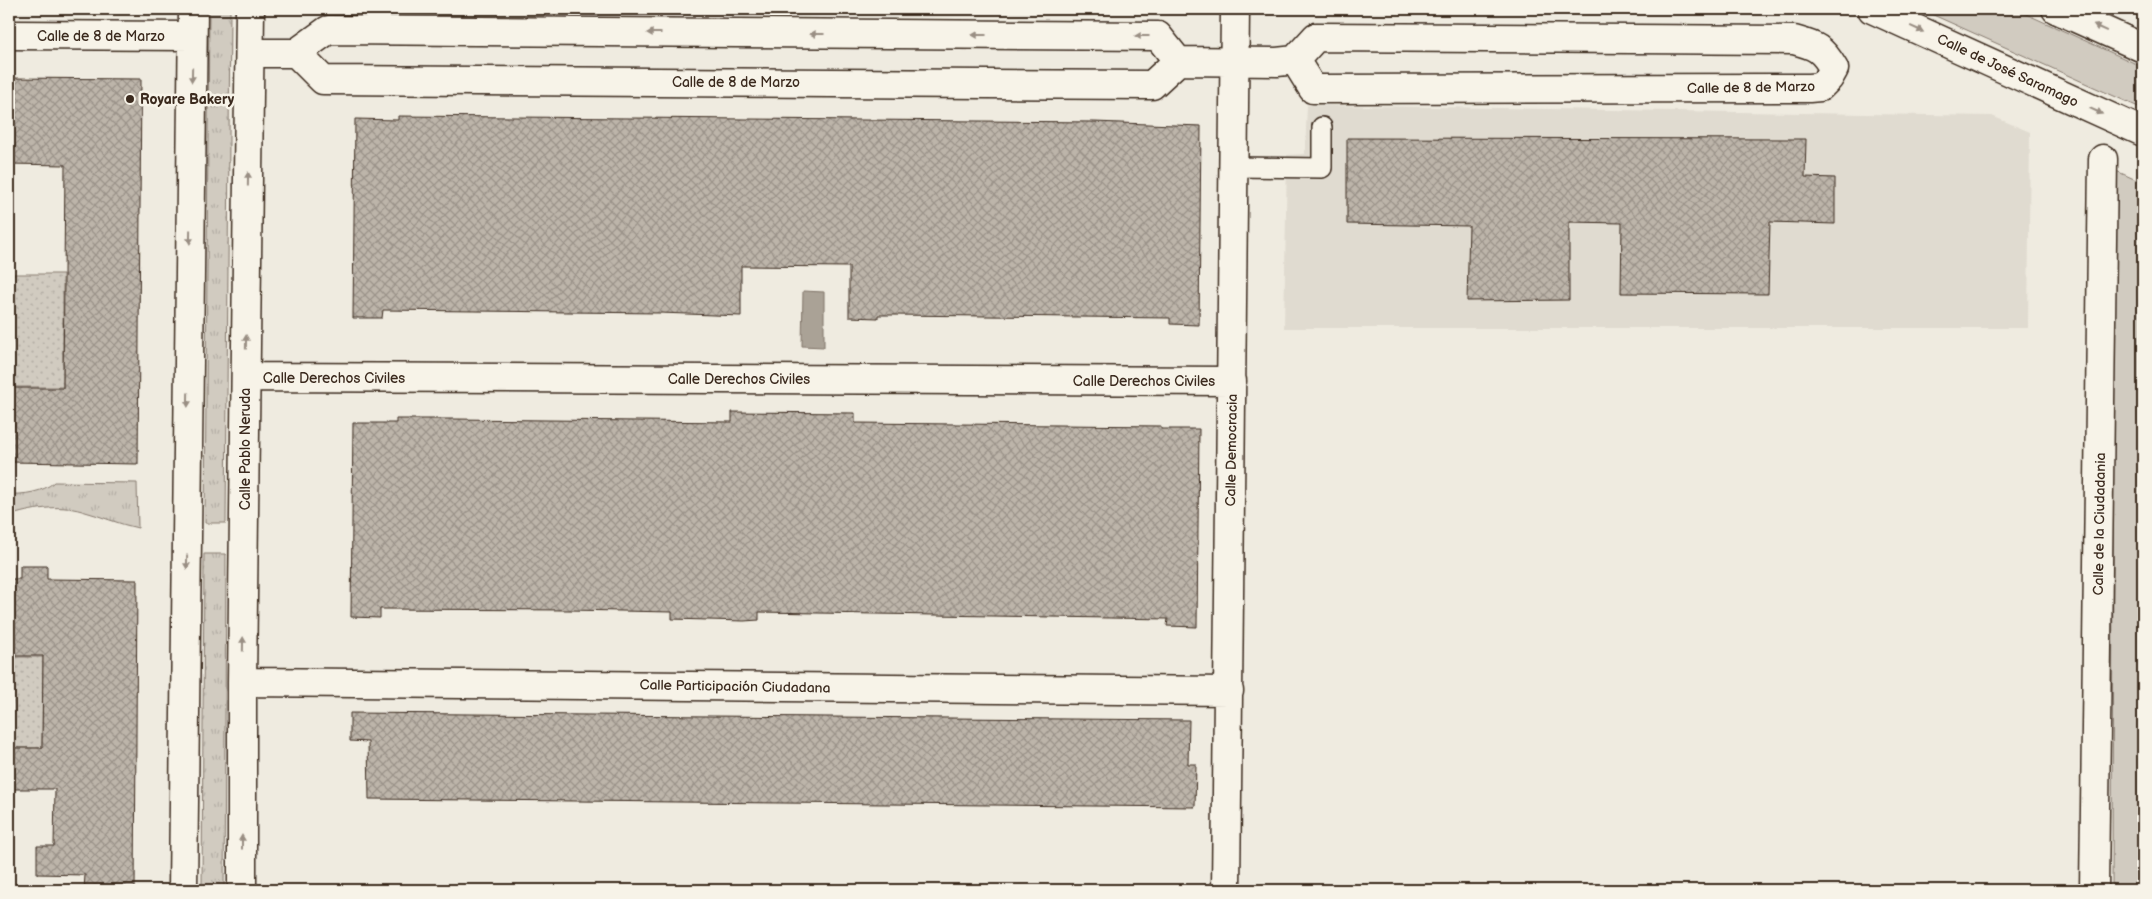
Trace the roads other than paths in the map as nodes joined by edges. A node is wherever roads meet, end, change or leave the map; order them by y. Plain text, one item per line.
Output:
1 (192, 9) edge
2 (250, 9) edge
3 (1235, 9) edge
4 (1872, 9) edge
5 (2056, 9) edge
6 (9, 35) edge
7 (192, 36) junction
8 (2143, 48) edge
9 (250, 53) junction
10 (296, 53) junction
11 (1295, 60) junction
12 (1178, 62) junction
13 (1235, 62) junction
14 (1322, 127) dead end
15 (2143, 132) edge
16 (2103, 159) dead end
17 (1234, 167) junction
18 (246, 377) junction
19 (1232, 381) junction
20 (242, 682) junction
21 (1229, 691) junction
22 (183, 890) edge
23 (242, 890) edge
24 (1226, 890) edge
25 (2094, 890) edge

1 - 7 street
2 - 9 street, Calle Pablo Neruda
3 - 13 street, Calle Democracia
4 -> 15 street, Calle de José Saramago
8 -> 5 street
6 - 7 street, Calle de 8 de Marzo
7 -> 22 street
9 - 10 street
18 -> 9 street, Calle Pablo Neruda
10 - 12 street, Calle de 8 de Marzo
12 -> 10 street
11 - 11 street, Calle de 8 de Marzo
11 - 13 street
12 - 13 street
13 - 17 street, Calle Democracia
14 - 17 lane
16 - 25 street, Calle de la Ciudadania
17 - 19 street, Calle Democracia
18 - 19 street, Calle Derechos Civiles
20 -> 18 street, Calle Pablo Neruda
19 - 21 street, Calle Democracia
20 - 21 street, Calle Participación Ciudadana
23 -> 20 street, Calle Pablo Neruda
21 - 24 street, Calle Democracia

